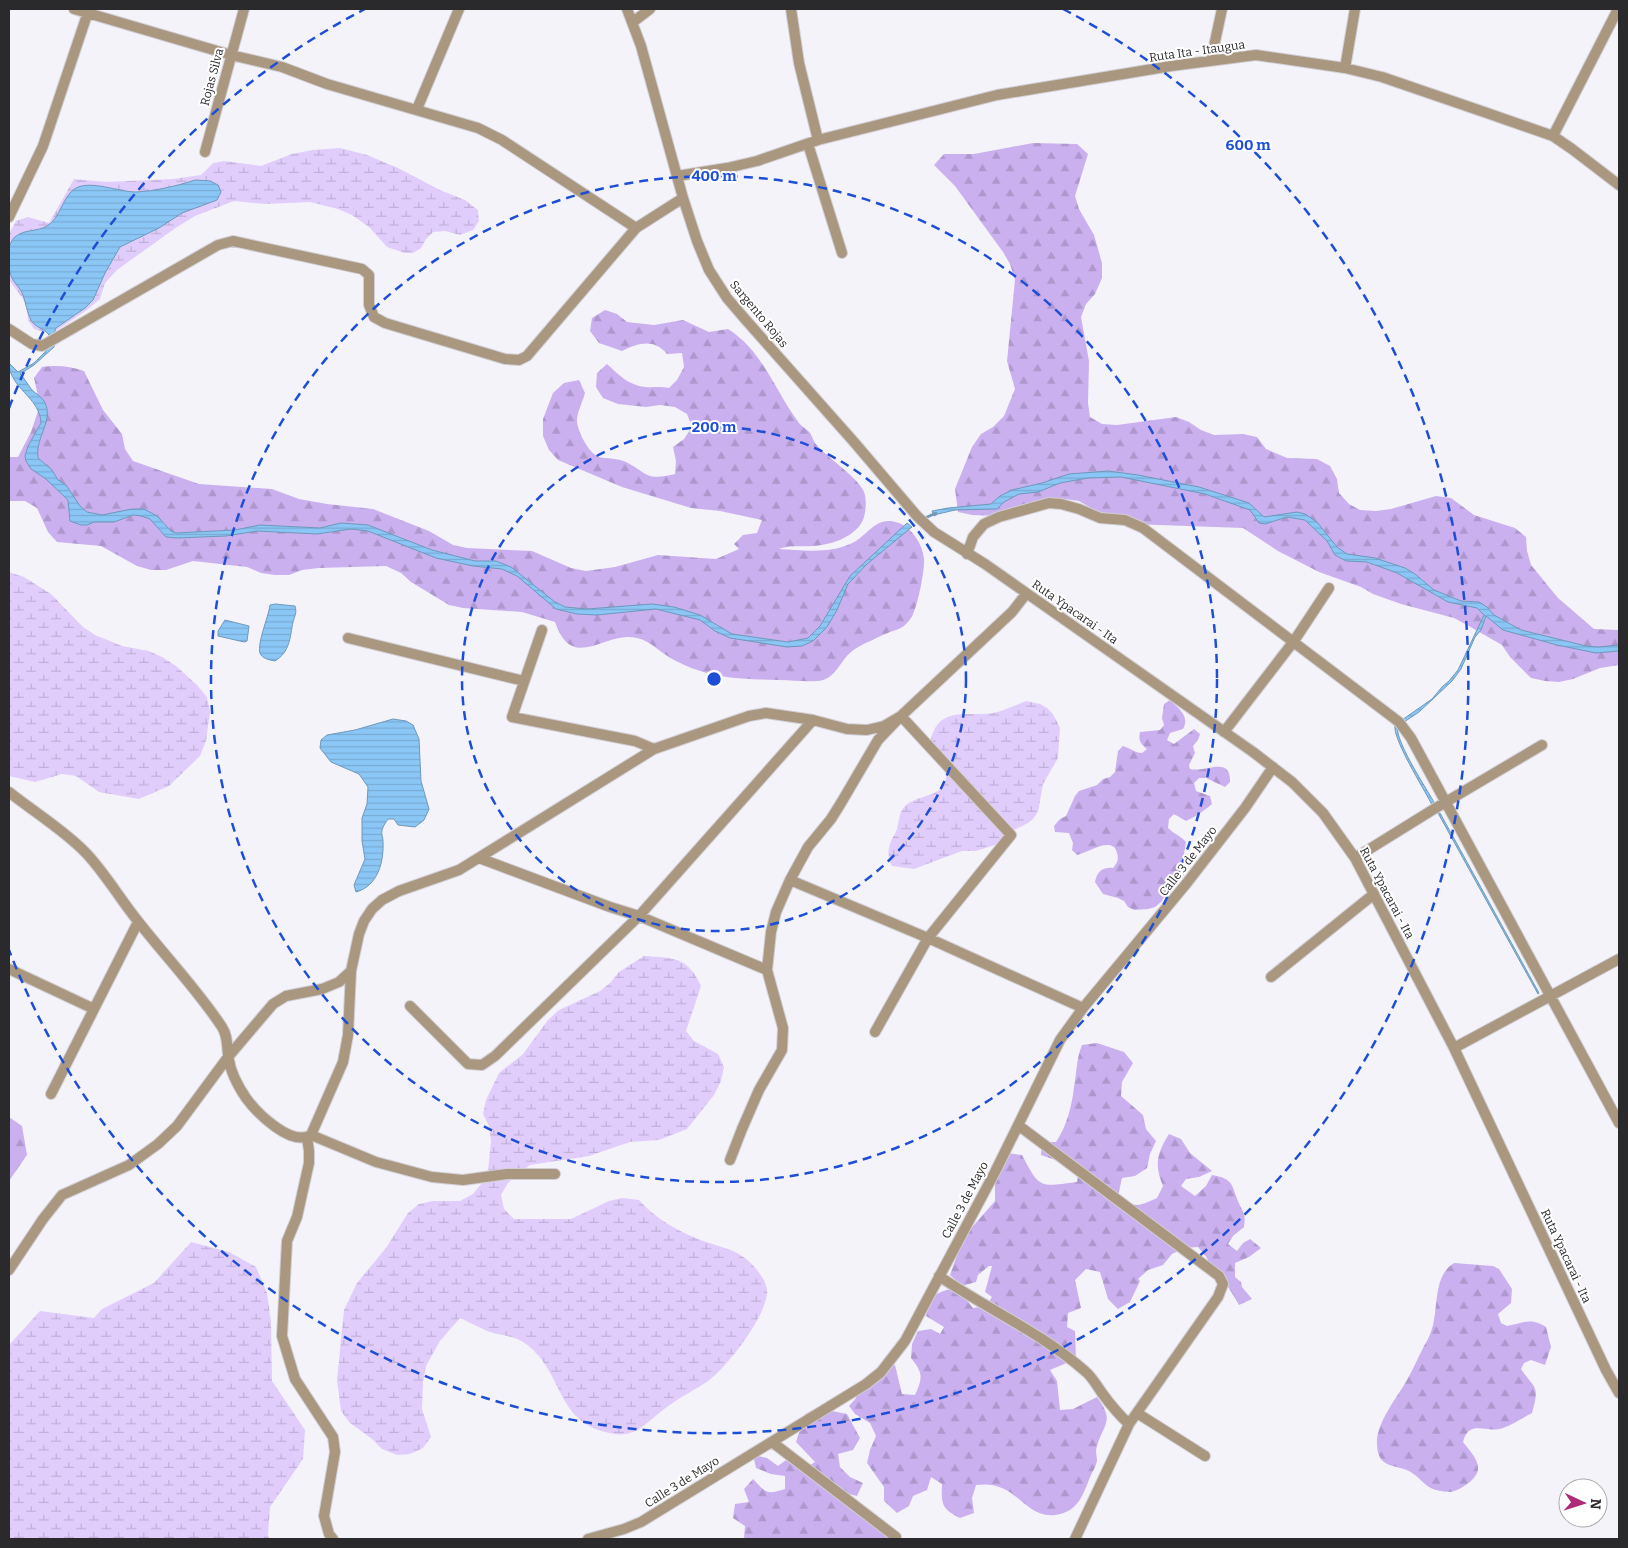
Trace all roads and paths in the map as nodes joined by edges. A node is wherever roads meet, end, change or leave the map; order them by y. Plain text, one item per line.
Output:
1 (74, 9) edge
2 (244, 9) edge
3 (459, 9) edge
4 (627, 9) edge
5 (650, 9) edge
6 (792, 9) edge
7 (1222, 9) edge
8 (1354, 9) edge
9 (1618, 9) edge
10 (88, 11) edge
11 (632, 22) junction
12 (231, 55) junction
13 (1211, 60) junction
14 (1345, 68) junction
15 (417, 109) junction
16 (1552, 136) junction
17 (818, 140) junction
18 (808, 144) junction
19 (205, 152) dead end
20 (677, 176) junction
21 (1619, 185) edge
22 (683, 198) junction
23 (9, 217) edge
24 (636, 228) junction
25 (842, 253) dead end
26 (9, 329) edge
27 (934, 532) joint
28 (967, 554) junction
29 (1329, 588) dead end
30 (1026, 594) junction
31 (542, 630) dead end
32 (348, 638) dead end
33 (1294, 641) junction
34 (524, 681) junction
35 (901, 716) junction
36 (813, 720) junction
37 (1224, 732) junction
38 (1542, 745) dead end
39 (654, 749) junction
40 (1273, 768) junction
41 (9, 792) edge
42 (1439, 806) junction
43 (479, 858) junction
44 (1355, 858) junction
45 (790, 880) junction
46 (1374, 894) junction
47 (639, 916) junction
48 (138, 922) junction
49 (928, 938) junction
50 (1619, 959) edge
51 (9, 969) edge
52 (767, 970) junction
53 (351, 971) junction
54 (1271, 977) dead end
55 (1550, 995) junction
56 (410, 1006) dead end
57 (1083, 1008) junction
58 (94, 1009) junction
59 (875, 1032) dead end
60 (1454, 1048) junction
61 (228, 1057) junction
62 (51, 1094) dead end
63 (1619, 1123) edge
64 (1018, 1125) junction
65 (309, 1136) junction
66 (730, 1160) dead end
67 (555, 1174) dead end
68 (9, 1270) edge
69 (939, 1276) junction
70 (1619, 1393) edge
71 (1137, 1413) junction
72 (1129, 1424) junction
73 (772, 1442) junction
74 (1205, 1456) dead end
75 (896, 1538) dead end
76 (333, 1539) edge
77 (588, 1539) edge
78 (1075, 1539) edge

1 - 10 street
2 - 12 street, Rojas Silva
3 - 15 street
4 - 11 street, Sargento Rojas
5 - 11 street
6 - 17 street
7 - 13 street
8 - 14 street
9 - 16 street
10 - 12 street
10 - 23 street
11 - 20 street, Sargento Rojas
12 - 15 street
12 - 19 street, Rojas Silva
13 - 14 street, Ruta Ita - Itaugua
13 - 17 street, Ruta Ita - Itaugua
14 - 16 street, Ruta Ita - Itaugua
15 - 24 street
16 - 21 street, Ruta Ita - Itaugua
17 - 18 street, Ruta Ita - Itaugua
18 - 20 street, Ruta Ita - Itaugua
18 - 25 street
20 - 22 street, Sargento Rojas
22 - 24 street
22 - 27 street, Sargento Rojas
24 - 26 street
27 - 28 street, Ruta Ypacarai - Ita
28 - 30 street, Ruta Ypacarai - Ita
28 - 33 street
29 - 33 street
30 - 35 street
30 - 37 street, Ruta Ypacarai - Ita
31 - 34 street
32 - 34 street
33 - 37 street
33 - 42 street
34 - 39 street
35 - 36 street
35 - 45 street
35 - 49 street
36 - 39 street
36 - 47 street
37 - 40 street, Ruta Ypacarai - Ita
38 - 42 street
39 - 43 street
40 - 44 street, Ruta Ypacarai - Ita
40 - 57 street, Calle 3 de Mayo
41 - 48 street
42 - 44 street
42 - 55 street
43 - 47 street
43 - 53 street
44 - 46 street, Ruta Ypacarai - Ita
45 - 49 street
45 - 52 street
46 - 54 street
46 - 60 street, Ruta Ypacarai - Ita
47 - 52 street
47 - 56 street
48 - 58 street
48 - 61 street
49 - 57 street
49 - 59 street
50 - 55 street
51 - 58 street
52 - 66 street
53 - 61 street
53 - 65 street
55 - 60 street
55 - 63 street
57 - 64 street, Calle 3 de Mayo
58 - 62 street
60 - 70 street, Ruta Ypacarai - Ita
61 - 65 street
61 - 68 street
64 - 69 street, Calle 3 de Mayo
64 - 71 street
65 - 67 street
65 - 76 street
69 - 72 street
69 - 73 street, Calle 3 de Mayo
71 - 72 street
71 - 74 street
72 - 78 street
73 - 75 street
73 - 77 street, Calle 3 de Mayo

